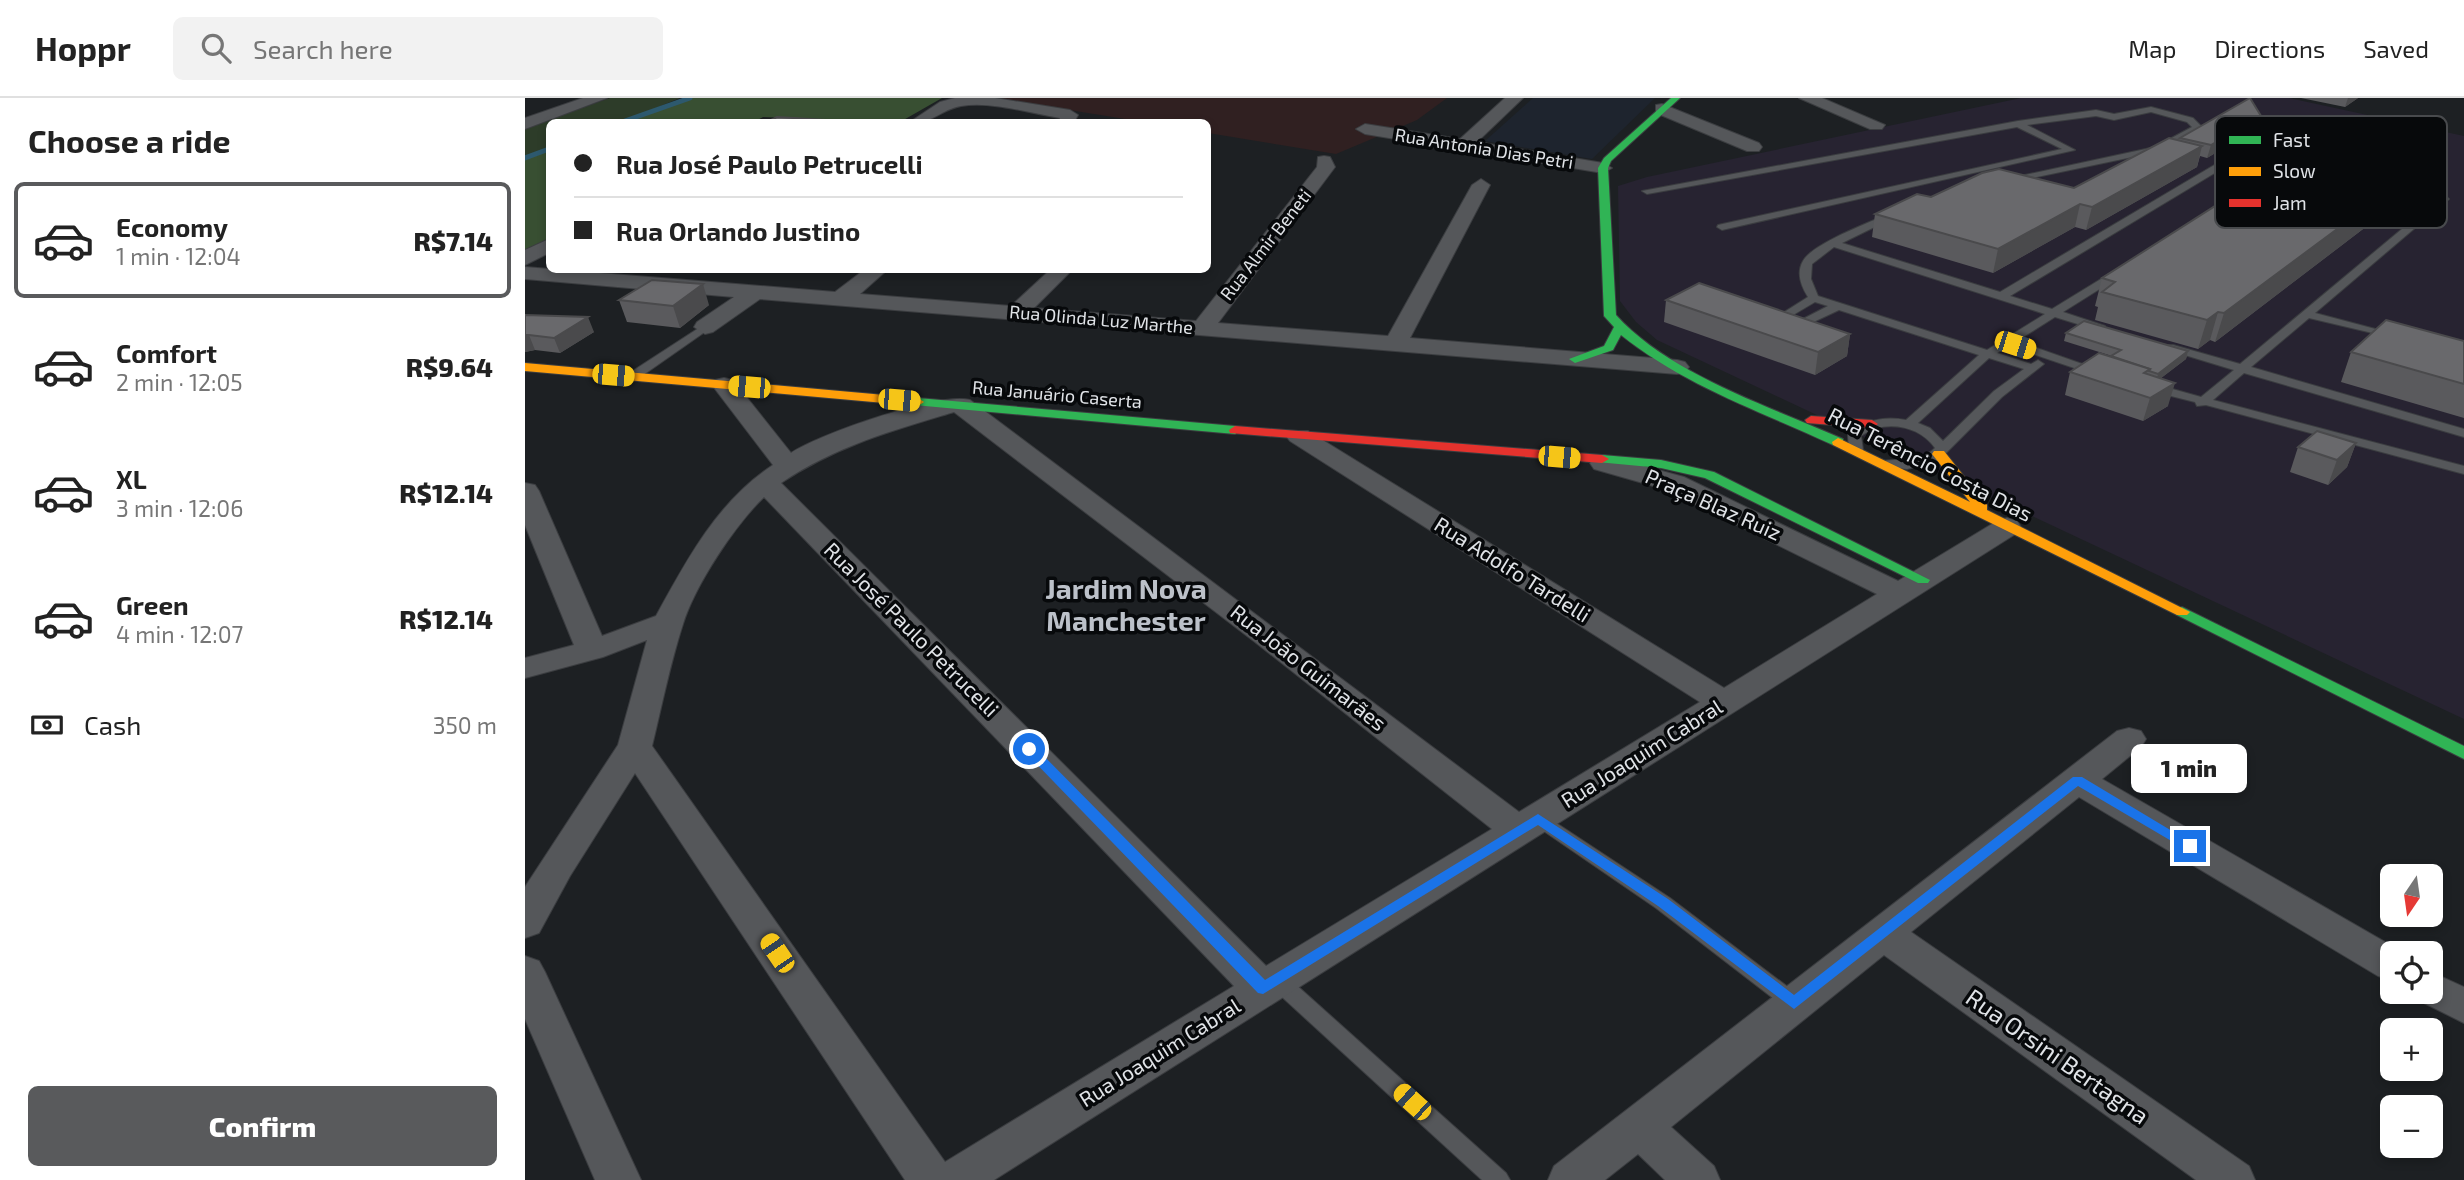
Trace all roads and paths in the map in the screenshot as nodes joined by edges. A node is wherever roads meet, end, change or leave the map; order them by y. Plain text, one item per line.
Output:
1 (1515, 98) edge
2 (598, 99) edge
3 (1817, 99) edge
4 (1669, 104) edge
5 (923, 119) edge
6 (1068, 119) edge
7 (525, 124) edge
8 (2018, 124) junction
9 (1876, 125) dead end
10 (1365, 129) dead end
11 (1464, 145) junction
12 (1753, 147) dead end
13 (1324, 160) dead end
14 (1603, 168) junction
15 (2215, 169) edge
16 (2006, 182) edge
17 (1481, 186) dead end
18 (1899, 188) junction
19 (1647, 191) dead end
20 (1919, 198) edge
21 (1900, 212) edge
22 (1722, 227) dead end
23 (2410, 228) edge
24 (1833, 243) junction
25 (546, 247) edge
26 (525, 259) edge
27 (2134, 263) edge
28 (525, 273) edge
29 (683, 273) edge
30 (873, 273) edge
31 (1059, 273) edge
32 (665, 284) junction
33 (755, 292) junction
34 (2000, 297) junction
35 (1814, 298) junction
36 (839, 299) junction
37 (1835, 307) junction
38 (1016, 313) junction
39 (2053, 314) junction
40 (2308, 314) junction
41 (1784, 316) edge
42 (1803, 323) edge
43 (705, 327) joint
44 (1202, 328) junction
45 (1618, 329) junction
46 (2116, 332) edge
47 (2005, 341) junction
48 (2412, 342) edge
49 (2154, 343) edge
50 (1395, 344) junction
51 (1986, 355) junction
52 (2048, 356) junction
53 (1575, 359) junction
54 (525, 367) edge
55 (1677, 367) junction
56 (2032, 368) junction
57 (2243, 368) junction
58 (2112, 375) edge
59 (632, 377) junction
60 (2137, 383) edge
61 (724, 385) junction
62 (2201, 403) junction
63 (955, 405) junction
64 (1790, 419) junction
65 (1872, 424) junction
66 (1908, 425) junction
67 (2464, 433) edge
68 (1300, 436) junction
69 (1856, 450) junction
70 (1940, 450) junction
71 (1585, 459) joint
72 (1883, 463) junction
73 (2464, 470) edge
74 (776, 474) junction
75 (525, 491) edge
76 (1998, 522) junction
77 (1911, 587) junction
78 (668, 622) junction
79 (592, 650) junction
80 (525, 668) edge
81 (1725, 703) junction
82 (2129, 739) dead end
83 (635, 746) junction
84 (2464, 753) edge
85 (2077, 780) junction
86 (1528, 825) junction
87 (552, 871) junction
88 (525, 901) edge
89 (525, 923) edge
90 (1883, 933) junction
91 (2380, 958) edge
92 (525, 972) edge
93 (1270, 984) junction
94 (2443, 995) edge
95 (1794, 1003) junction
96 (2464, 1007) edge
97 (1639, 1126) junction
98 (618, 1180) edge
99 (931, 1180) edge
100 (955, 1180) edge
101 (1498, 1180) edge
102 (1571, 1180) edge
103 (1697, 1180) edge
104 (2232, 1180) edge

1 - 11 street
2 - 7 street
3 - 9 street
4 - 12 street
4 - 14 street
5 - 6 street
8 - 16 lane
8 - 18 lane
8 - 19 lane
10 - 11 street, Rua Antonia Dias Petri
11 - 14 street, Rua Antonia Dias Petri
13 - 44 street, Rua Almir Beneti
14 - 45 street
15 - 34 lane
17 - 50 street
18 - 20 lane
18 - 22 lane
21 - 24 lane
23 - 40 lane
24 - 34 lane
24 - 35 lane
25 - 26 street
27 - 39 lane
28 - 32 street, Rua Olinda Luz Marthe
29 - 32 street
30 - 36 street
31 - 38 street
32 - 33 street, Rua Olinda Luz Marthe
33 - 36 street, Rua Olinda Luz Marthe
33 - 43 street
34 - 39 lane
35 - 37 lane
35 - 41 lane
36 - 38 street, Rua Olinda Luz Marthe
37 - 42 lane
37 - 51 lane
38 - 44 street, Rua Olinda Luz Marthe
39 - 46 lane
39 - 47 lane
40 - 48 lane
40 - 57 lane
43 - 59 lane
44 - 50 street, Rua Olinda Luz Marthe
45 - 53 street
45 - 55 street, Rua Terêncio Costa Dias
47 - 51 lane
47 - 52 lane
49 - 57 lane
50 - 53 street, Rua Olinda Luz Marthe
51 - 56 lane
51 - 66 lane
52 - 56 lane
52 - 58 lane
53 - 55 street, Rua Olinda Luz Marthe
54 - 59 street, Rua Januário Caserta
55 - 64 street, Rua Terêncio Costa Dias
56 - 70 lane
57 - 62 lane
57 - 67 lane
59 - 61 street, Rua Januário Caserta
60 - 62 lane
61 - 63 street, Rua Januário Caserta
61 - 74 street, Rua José Paulo Petrucelli
62 - 73 lane
63 - 68 street, Rua Januário Caserta
63 - 74 street
63 - 86 street, Rua João Guimarães
64 - 65 street
64 - 69 street, Rua Terêncio Costa Dias
65 - 66 lane
65 - 69 lane
66 - 70 lane
68 - 71 street, Rua Januário Caserta
68 - 81 street, Rua Adolfo Tardelli
69 - 72 street, Rua Terêncio Costa Dias
70 - 72 lane
70 - 76 street
71 - 77 street, Praça Blaz Ruiz
72 - 76 street, Rua Terêncio Costa Dias
74 - 78 street
74 - 93 street, Rua José Paulo Petrucelli
75 - 79 street
76 - 77 street, Rua Joaquim Cabral
76 - 84 street, Rua Terêncio Costa Dias
77 - 81 street, Rua Joaquim Cabral
78 - 79 street
78 - 83 street
79 - 80 street
81 - 86 street, Rua Joaquim Cabral
82 - 85 street
83 - 87 street
83 - 99 street
85 - 90 street
85 - 91 street
86 - 93 street, Rua Joaquim Cabral
86 - 95 lane, Rua João Guimarães
87 - 88 street
87 - 89 street
90 - 95 street
90 - 104 street, Rua Orsini Bertagna
92 - 98 street
93 - 100 street, Rua Joaquim Cabral
93 - 101 lane
94 - 96 street
95 - 97 street
97 - 102 street
97 - 103 street

